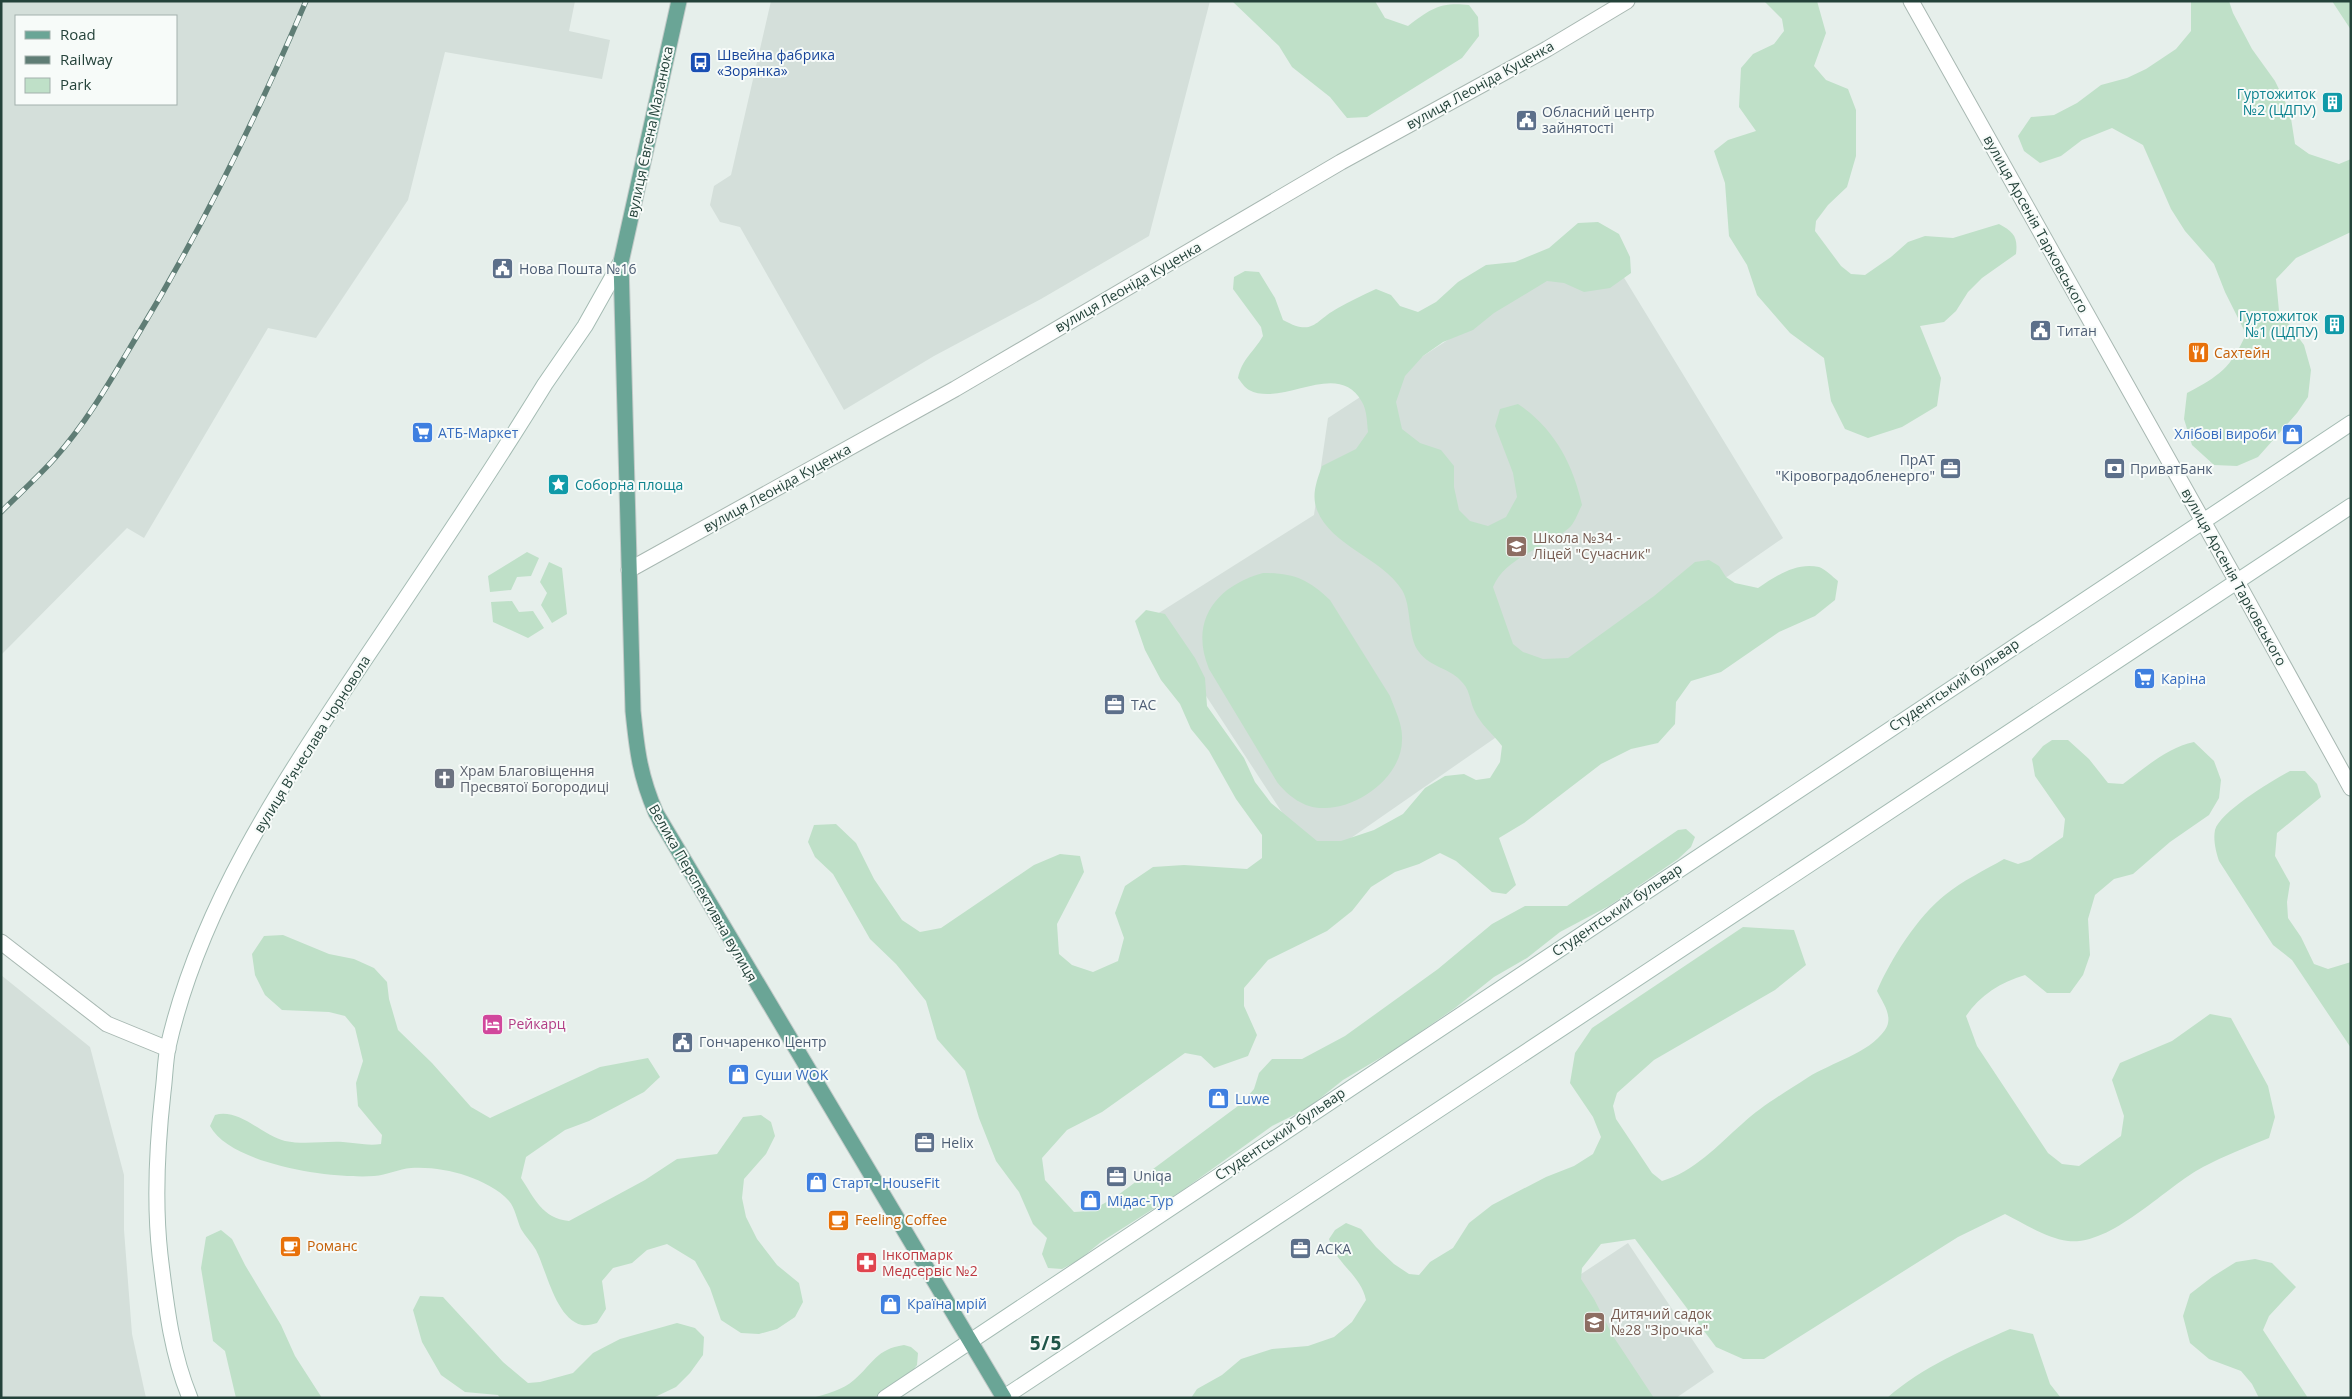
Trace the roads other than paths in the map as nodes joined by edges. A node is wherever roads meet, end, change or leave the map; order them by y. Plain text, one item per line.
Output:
1 (679, 1) edge
2 (1627, 1) edge
3 (1911, 1) edge
4 (621, 262) junction
5 (2351, 423) edge
6 (2351, 506) edge
7 (2202, 520) junction
8 (629, 570) junction
9 (2236, 580) junction
10 (2351, 788) edge
11 (1, 942) edge
12 (168, 1049) junction
13 (970, 1341) junction
14 (190, 1398) edge
15 (885, 1398) edge
16 (1003, 1398) edge

1 - 4 main road, вулиця Євгена Маланюка
2 - 8 street, вулиця Леоніда Куценка
3 - 7 street, вулиця Арсенія Тарковського
4 - 8 main road, Велика Перспективна вулиця
4 - 12 street, вулиця Вʼячеслава Чорновола
5 - 7 street, Студентський бульвар
6 - 9 street
7 - 9 street, вулиця Арсенія Тарковського
7 - 13 street, Студентський бульвар
8 - 13 main road, Велика Перспективна вулиця
9 - 10 street, вулиця Арсенія Тарковського
9 - 16 street
11 - 12 street
12 - 14 street, вулиця Вʼячеслава Чорновола
13 - 15 street, Студентський бульвар
13 - 16 main road, Велика Перспективна вулиця

